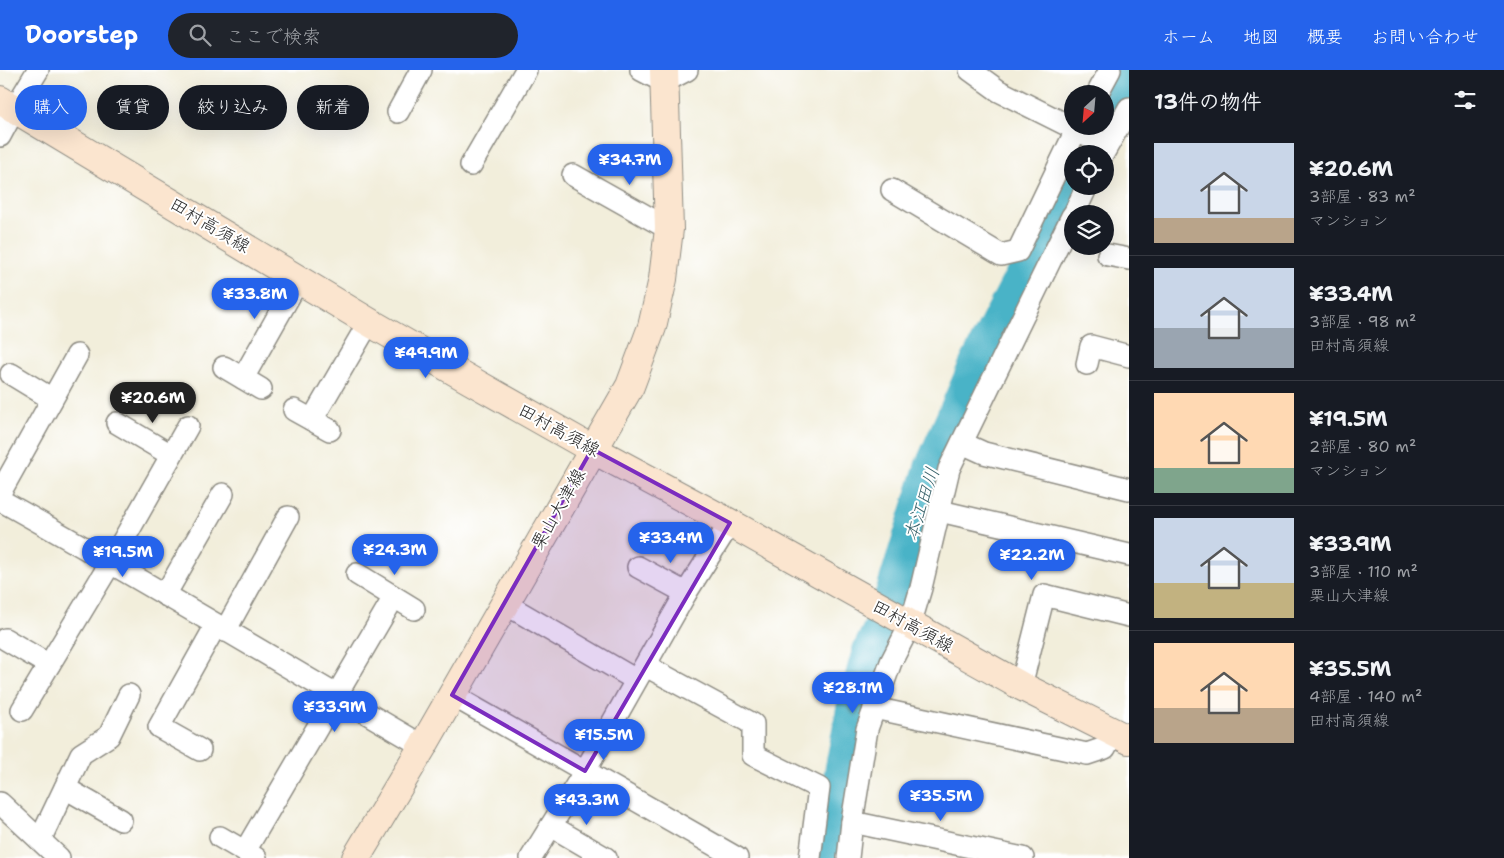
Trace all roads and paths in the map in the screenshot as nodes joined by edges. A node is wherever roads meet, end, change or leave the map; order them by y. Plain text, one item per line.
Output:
1 (38, 70) edge
2 (421, 70) edge
3 (526, 70) edge
4 (970, 70) edge
5 (1110, 70) edge
6 (664, 73) edge
7 (1102, 85) edge
8 (7, 104) edge
9 (1129, 108) edge
10 (398, 112) dead end
11 (1064, 122) edge
12 (1074, 135) edge
13 (1086, 135) edge
14 (0, 136) edge
15 (1100, 145) edge
16 (1107, 145) edge
17 (471, 165) dead end
18 (573, 175) dead end
19 (892, 190) dead end
20 (669, 229) junction
21 (1064, 233) edge
22 (1108, 255) dead end
23 (1129, 259) edge
24 (299, 279) junction
25 (369, 322) junction
26 (77, 355) dead end
27 (1129, 356) edge
28 (1087, 364) dead end
29 (224, 367) dead end
30 (11, 374) dead end
31 (243, 378) junction
32 (261, 389) dead end
33 (52, 400) junction
34 (312, 420) dead end
35 (117, 423) dead end
36 (188, 426) dead end
37 (962, 443) junction
38 (592, 449) junction
39 (172, 455) junction
40 (1129, 489) edge
41 (0, 493) edge
42 (223, 494) dead end
43 (0, 500) edge
44 (940, 511) junction
45 (288, 517) dead end
46 (730, 523) junction
47 (1129, 555) edge
48 (111, 562) junction
49 (638, 567) dead end
50 (357, 574) dead end
51 (686, 593) junction
52 (165, 595) junction
53 (394, 596) junction
54 (504, 603) junction
55 (414, 609) dead end
56 (897, 616) junction
57 (1129, 616) edge
58 (220, 628) junction
59 (5, 639) dead end
60 (49, 665) junction
61 (641, 673) junction
62 (1021, 686) junction
63 (452, 694) junction
64 (129, 695) dead end
65 (336, 696) junction
66 (874, 708) junction
67 (22, 710) dead end
68 (1121, 737) edge
69 (423, 746) junction
70 (200, 750) dead end
71 (585, 771) junction
72 (65, 788) junction
73 (0, 803) edge
74 (121, 820) dead end
75 (852, 822) junction
76 (551, 826) junction
77 (220, 837) dead end
78 (40, 840) junction
79 (251, 855) edge
80 (59, 858) edge
81 (356, 858) edge
82 (531, 858) edge
83 (606, 858) edge
84 (737, 858) edge
85 (810, 858) edge
86 (848, 858) edge
87 (1023, 858) edge

1 - 8 street
2 - 10 street
3 - 17 street
4 - 11 street
5 - 7 street
6 - 20 main road, 栗山大津線
8 - 14 street
8 - 24 main road, 田村高須線
9 - 16 street
12 - 19 street
13 - 15 street
18 - 20 street
20 - 38 main road, 栗山大津線
21 - 37 street
22 - 23 street
24 - 25 main road, 田村高須線
24 - 31 street
25 - 34 street
25 - 38 main road, 田村高須線
26 - 33 street
27 - 28 street
29 - 31 street
30 - 33 street
31 - 32 street
33 - 41 street
35 - 39 street
36 - 39 street
37 - 40 street
37 - 44 street
38 - 46 main road, 田村高須線
38 - 54 main road, 栗山大津線
39 - 48 street
42 - 52 street
43 - 48 street
44 - 47 street
44 - 56 street
45 - 58 street
46 - 51 street
46 - 56 main road, 田村高須線
48 - 52 street
48 - 60 street
49 - 51 street
50 - 53 street
51 - 61 street
52 - 58 street
53 - 55 street
53 - 65 street
54 - 61 street
54 - 63 main road, 栗山大津線
56 - 62 main road, 田村高須線
56 - 66 street
57 - 62 street
58 - 65 street
58 - 70 street
59 - 60 street
60 - 67 street
61 - 71 street
61 - 85 street
62 - 68 main road, 田村高須線
63 - 69 main road, 栗山大津線
63 - 71 street
64 - 72 street
65 - 69 street
65 - 79 street
66 - 68 street
66 - 75 street
69 - 81 main road, 栗山大津線
71 - 76 street
71 - 84 street
72 - 74 street
72 - 78 street
73 - 78 street
75 - 86 street
75 - 87 street
76 - 82 street
76 - 83 street
77 - 79 street
78 - 80 street

